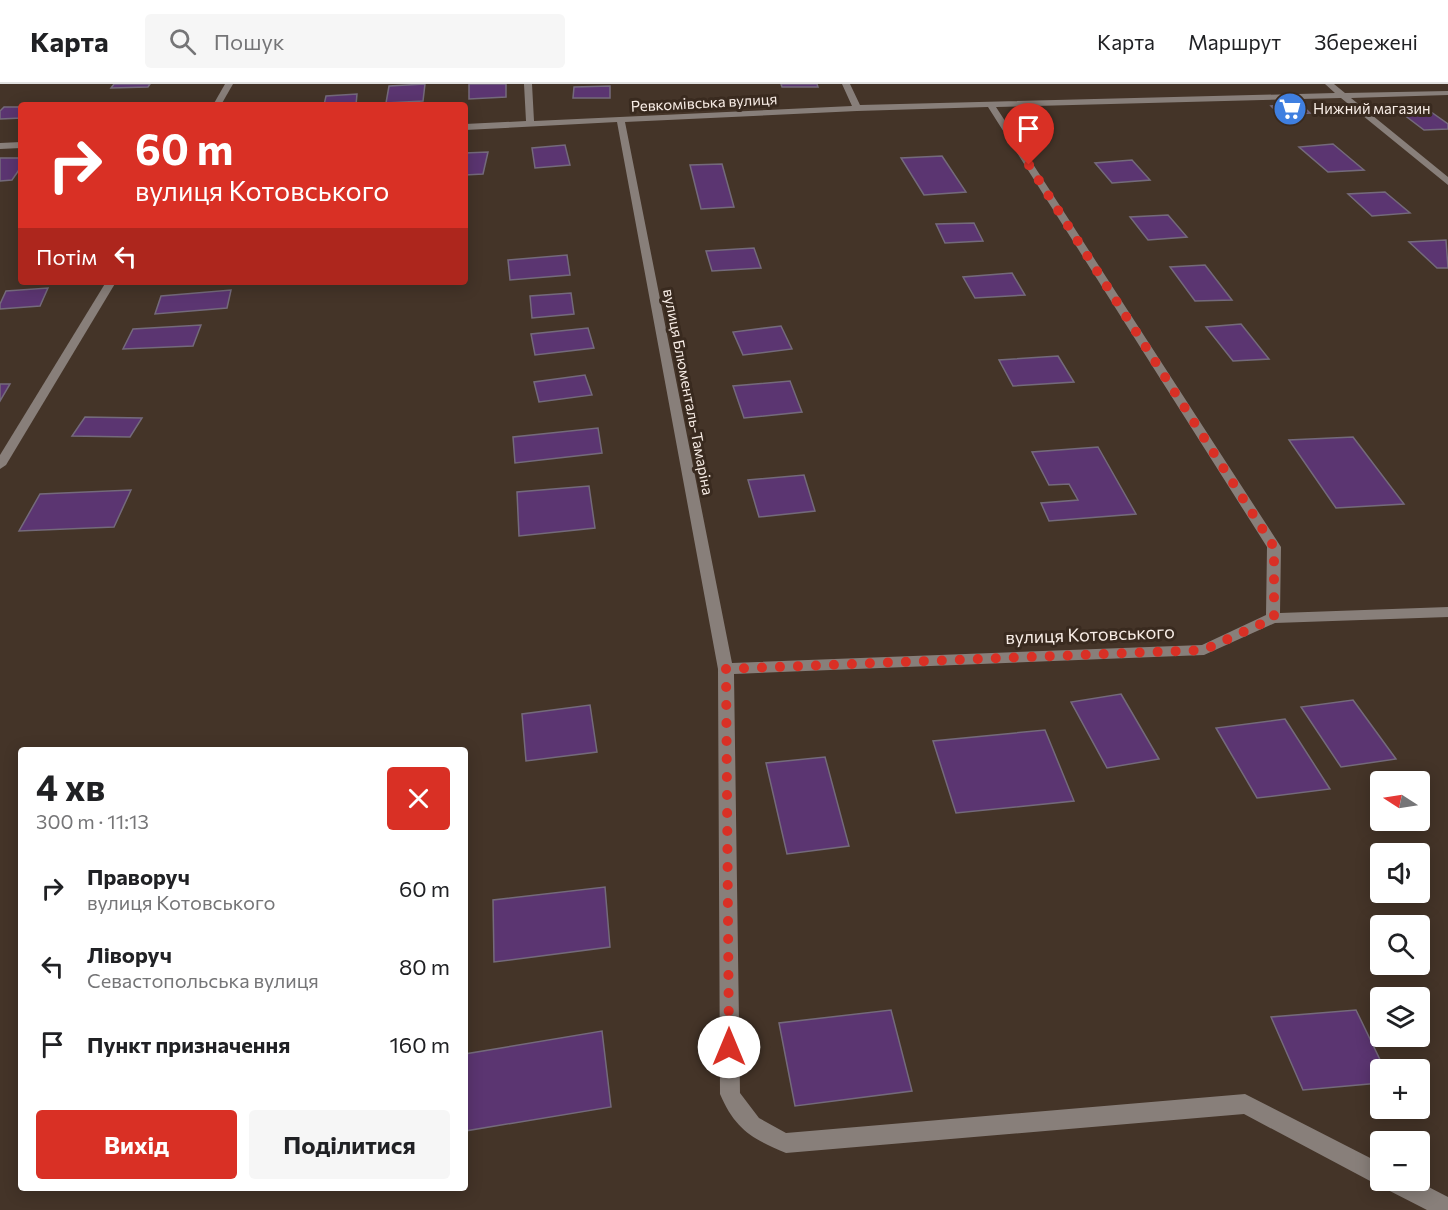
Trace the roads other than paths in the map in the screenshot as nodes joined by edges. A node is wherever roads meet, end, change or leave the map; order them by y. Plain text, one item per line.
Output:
1 (229, 84) edge
2 (528, 84) edge
3 (846, 84) edge
4 (1329, 84) edge
5 (1448, 93) edge
6 (1342, 97) junction
7 (219, 102) edge
8 (991, 105) junction
9 (858, 108) junction
10 (621, 121) junction
11 (530, 125) junction
12 (468, 128) edge
13 (18, 145) edge
14 (0, 146) edge
15 (1448, 182) edge
16 (109, 285) edge
17 (0, 465) edge
18 (1448, 612) edge
19 (1274, 618) junction
20 (726, 669) junction
21 (1370, 1169) edge
22 (1413, 1191) edge
23 (1448, 1209) edge

1 - 7 street
2 - 11 street
3 - 9 street
4 - 6 street
5 - 6 street, Ревкомівська вулиця
6 - 8 street, Ревкомівська вулиця
6 - 15 street
8 - 9 street, Ревкомівська вулиця
8 - 19 street
9 - 10 street, Ревкомівська вулиця
10 - 11 street, Ревкомівська вулиця
10 - 20 street, вулиця Блюменталь-Тамаріна
11 - 12 street, Ревкомівська вулиця
13 - 14 street
16 - 17 street
18 - 19 street, вулиця Котовського
19 - 20 street, вулиця Котовського
20 - 21 street, вулиця Блюменталь-Тамаріна
22 - 23 street

